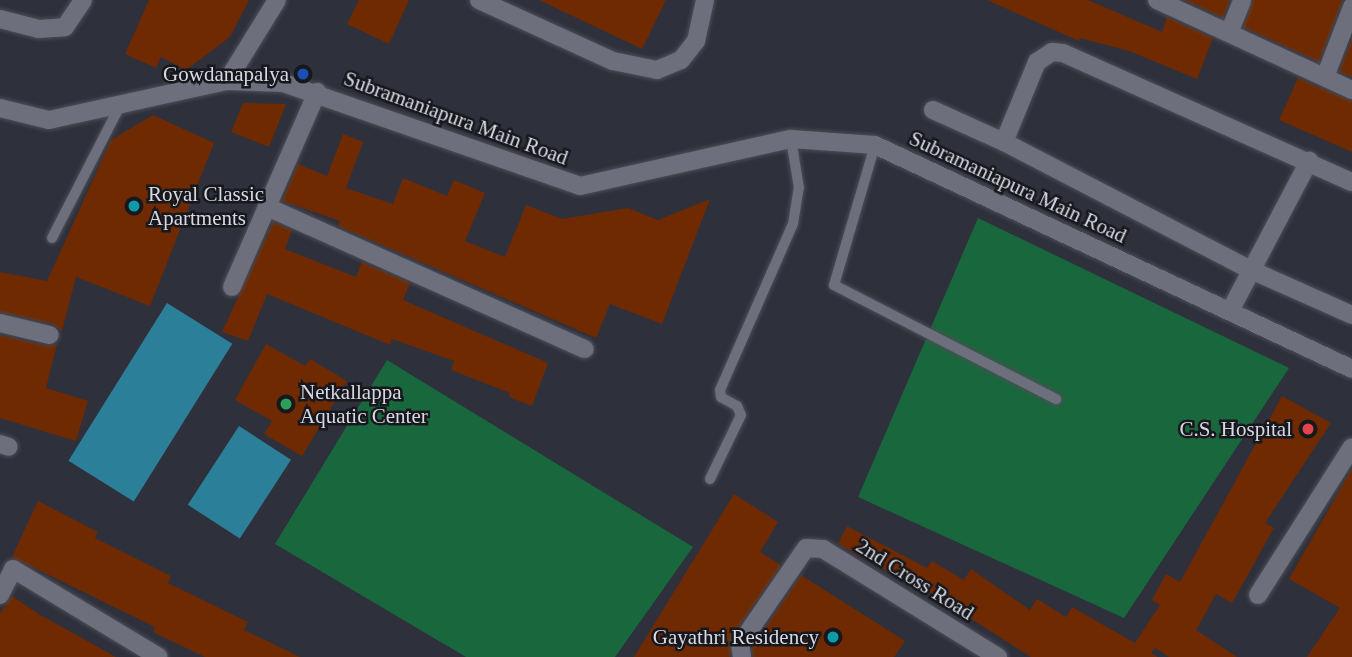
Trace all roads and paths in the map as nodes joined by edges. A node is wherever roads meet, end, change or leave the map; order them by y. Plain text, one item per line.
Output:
1 (83, 0) edge
2 (277, 0) edge
3 (479, 0) edge
4 (705, 0) edge
5 (1157, 0) edge
6 (1242, 0) edge
7 (1352, 7) edge
8 (0, 19) edge
9 (1229, 33) junction
10 (1325, 77) junction
11 (227, 81) junction
12 (1352, 90) edge
13 (317, 92) junction
14 (121, 104) junction
15 (0, 108) edge
16 (933, 110) dead end
17 (791, 139) junction
18 (1004, 142) junction
19 (875, 145) junction
20 (1309, 161) junction
21 (1352, 182) edge
22 (267, 207) junction
23 (52, 238) dead end
24 (1251, 270) junction
25 (232, 287) dead end
26 (1230, 311) junction
27 (1352, 315) edge
28 (0, 323) edge
29 (50, 335) dead end
30 (585, 349) dead end
31 (1352, 369) edge
32 (1056, 399) dead end
33 (1352, 447) edge
34 (710, 478) dead end
35 (1258, 594) dead end
36 (0, 595) edge
37 (159, 657) edge
38 (742, 657) edge
39 (998, 657) edge

1 - 8 street
2 - 11 street
3 - 4 street
5 - 9 street
6 - 9 street
7 - 10 street
9 - 10 street
10 - 12 street
11 - 13 street, Subramaniapura Main Road
11 - 14 street, Subramaniapura Main Road
13 - 17 street, Subramaniapura Main Road
13 - 22 street
14 - 15 street, Subramaniapura Main Road
14 - 23 lane
16 - 18 street
17 - 19 street, Subramaniapura Main Road
17 - 34 lane
18 - 20 street
18 - 24 street
19 - 26 street, Subramaniapura Main Road
19 - 32 lane
20 - 21 street
20 - 24 street
22 - 25 street
22 - 30 street
24 - 26 street
24 - 27 street
26 - 31 street, Subramaniapura Main Road
28 - 29 street
33 - 35 street
36 - 37 street
38 - 39 street, 2nd Cross Road

